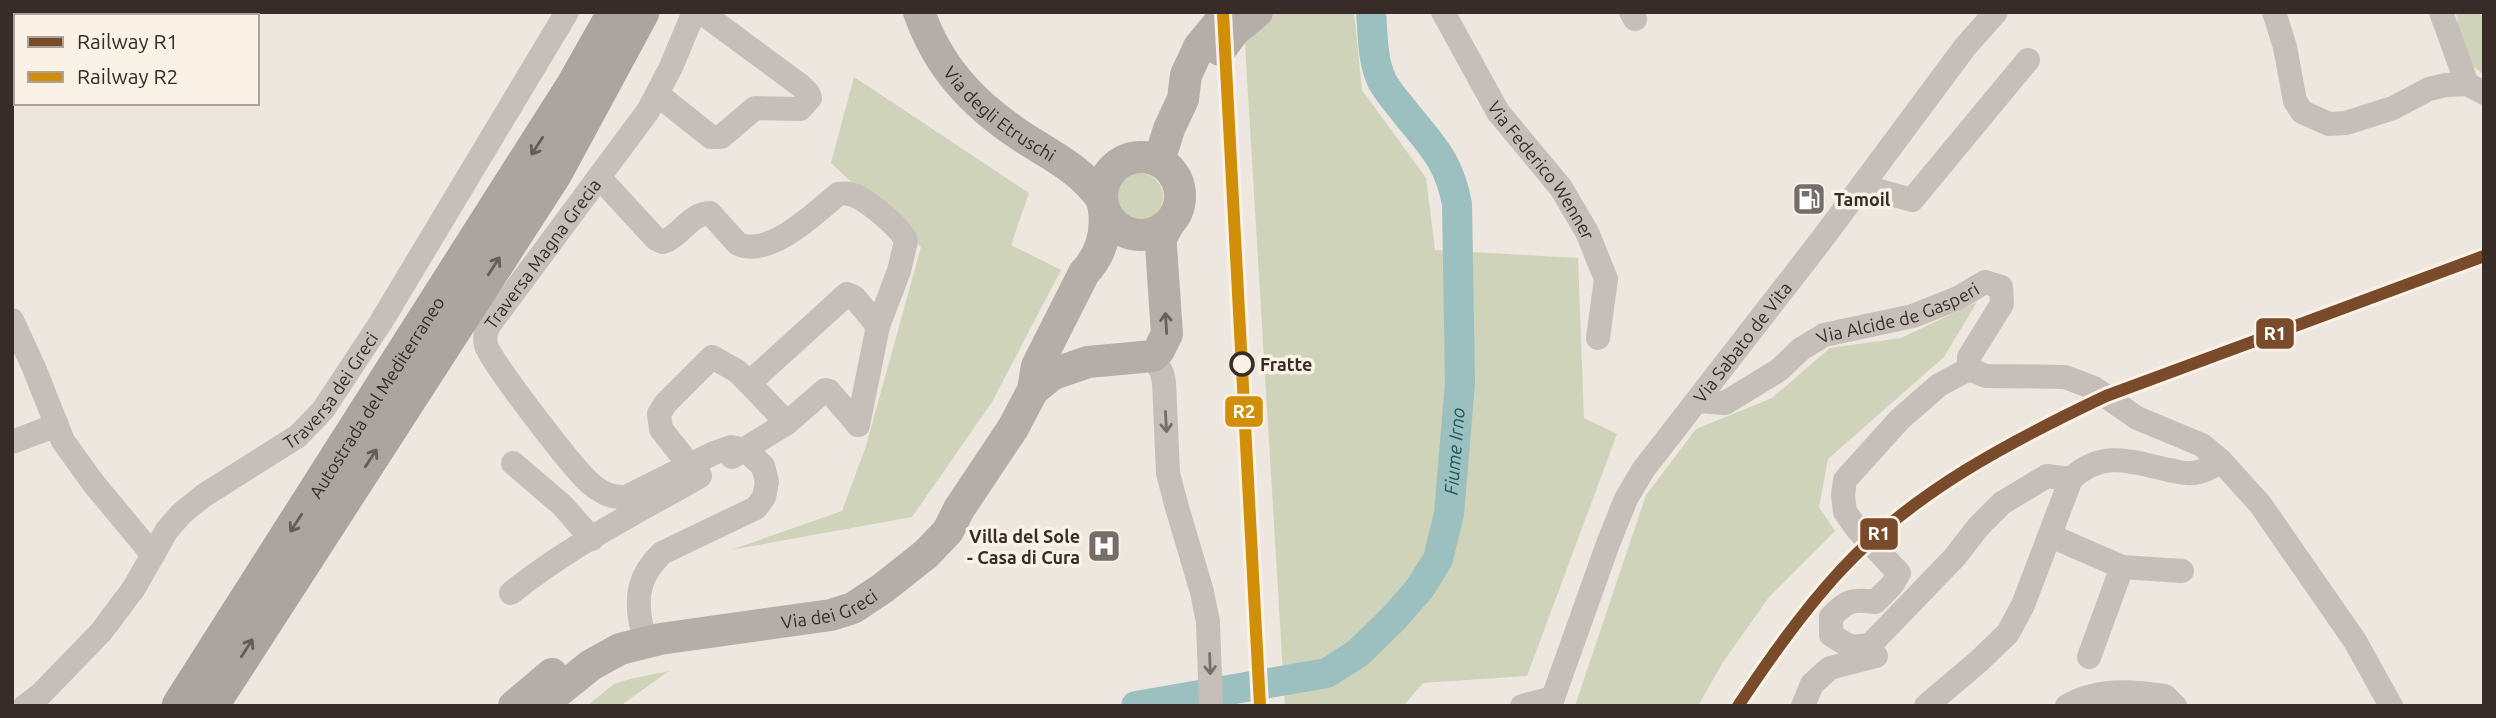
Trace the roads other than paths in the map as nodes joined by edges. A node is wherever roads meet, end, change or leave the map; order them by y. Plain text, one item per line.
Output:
1 (567, 12) edge
2 (598, 12) edge
3 (616, 12) edge
4 (641, 12) edge
5 (657, 12) edge
6 (694, 12) edge
7 (701, 12) edge
8 (919, 12) edge
9 (1228, 12) edge
10 (1257, 12) edge
11 (1443, 12) edge
12 (1996, 12) edge
13 (2274, 12) edge
14 (2441, 12) edge
15 (2028, 60) dead end
16 (573, 88) junction
17 (2475, 89) edge
18 (657, 94) junction
19 (1183, 99) junction
20 (1159, 161) junction
21 (554, 173) junction
22 (599, 177) junction
23 (1862, 186) junction
24 (1103, 204) junction
25 (1168, 225) junction
26 (1092, 265) junction
27 (12, 320) edge
28 (878, 326) junction
29 (1598, 338) dead end
30 (1153, 356) junction
31 (1088, 362) junction
32 (1969, 369) junction
33 (749, 383) junction
34 (1033, 390) junction
35 (1697, 401) junction
36 (787, 423) junction
37 (57, 425) junction
38 (12, 442) edge
39 (745, 450) junction
40 (2221, 461) junction
41 (513, 463) dead end
42 (690, 466) junction
43 (2059, 477) junction
44 (960, 509) junction
45 (2051, 536) junction
46 (592, 539) junction
47 (153, 555) junction
48 (2122, 567) junction
49 (2182, 571) dead end
50 (511, 593) dead end
51 (1896, 619) junction
52 (641, 624) junction
53 (2089, 657) dead end
54 (1551, 702) edge
55 (25, 706) edge
56 (180, 706) edge
57 (210, 706) edge
58 (514, 706) edge
59 (540, 706) edge
60 (1211, 706) edge
61 (1522, 706) edge
62 (1803, 706) edge
63 (1926, 706) edge
64 (2067, 706) edge
65 (2175, 706) edge
66 (2390, 706) edge

1 - 47 street, Traversa dei Greci
2 - 16 highway
3 - 16 highway
4 - 21 highway
5 - 21 highway
6 - 18 street, Traversa Magna Grecia
7 - 18 street
8 - 24 main road, Via degli Etruschi
9 - 19 main road
10 - 19 main road
11 - 29 street, Via Federico Wenner
12 - 23 street, Via Sabato de Vita
13 - 17 street
14 - 17 street
15 - 23 street
16 -> 56 highway, Autostrada del Mediterraneo
18 - 22 street, Traversa Magna Grecia
19 - 20 main road
20 - 24 main road
20 - 25 main road
57 -> 21 highway, Autostrada del Mediterraneo
22 - 28 street
22 - 42 street, Traversa Magna Grecia
23 - 35 street, Via Sabato de Vita
24 - 25 main road
24 - 26 main road, Via dei Greci
30 -> 25 main road
26 - 31 main road, Via dei Greci
26 - 34 main road, Via dei Greci
27 - 37 street
28 - 33 street
28 - 36 street
30 - 31 main road, Via dei Greci
30 -> 60 street
31 - 34 main road, Via dei Greci
32 - 35 street, Via Alcide de Gasperi
32 - 40 street
32 - 51 street
33 - 36 street
33 - 42 street
34 - 44 main road, Via dei Greci
35 - 54 street, Via Sabato de Vita
36 - 39 street
37 - 38 street
37 - 47 street
39 - 42 street, Traversa Magna Grecia
39 - 46 street
39 - 52 street
40 - 43 street
40 - 66 street
41 - 46 street
43 - 45 street
43 - 51 street
44 - 52 main road, Via dei Greci
44 - 59 main road, Via dei Greci
45 - 48 street
45 - 63 street
46 - 50 street
47 - 55 street, Traversa dei Greci
48 - 49 street
48 - 53 street
51 - 62 street
52 - 58 main road, Via dei Greci
54 - 61 street
64 - 65 street

